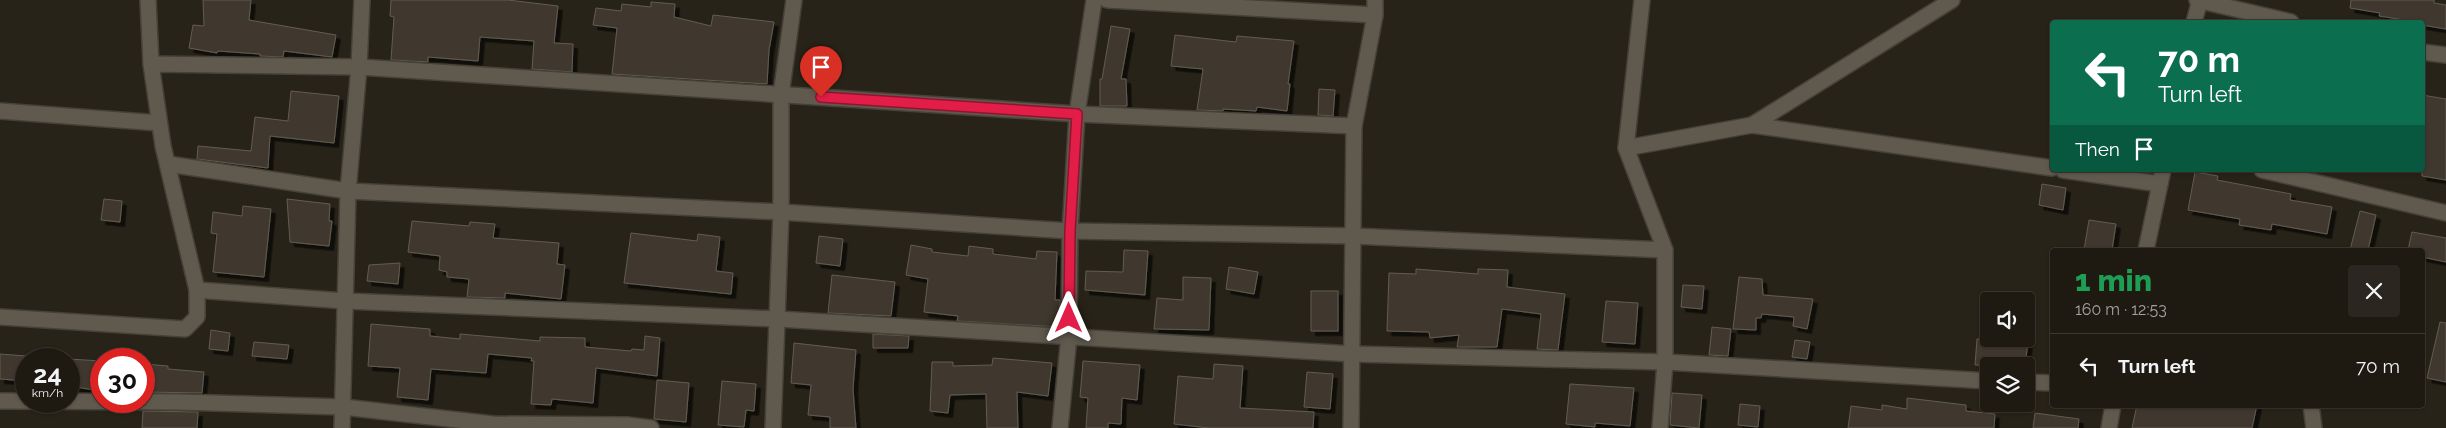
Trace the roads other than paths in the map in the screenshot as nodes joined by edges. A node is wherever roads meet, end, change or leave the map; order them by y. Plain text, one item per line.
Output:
1 (148, 0) edge
2 (362, 0) edge
3 (794, 0) edge
4 (1094, 0) edge
5 (1107, 0) edge
6 (1642, 0) edge
7 (1952, 0) edge
8 (2199, 1) edge
9 (1375, 8) edge
10 (2194, 20) edge
11 (2282, 20) edge
12 (2425, 52) edge
13 (2446, 55) edge
14 (152, 64) junction
15 (359, 67) junction
16 (781, 95) junction
17 (0, 111) edge
18 (1077, 114) junction
19 (159, 123) junction
20 (1752, 125) junction
21 (1354, 126) junction
22 (1626, 148) junction
23 (168, 164) junction
24 (2050, 168) edge
25 (2092, 172) edge
26 (2271, 172) edge
27 (2161, 177) edge
28 (348, 191) junction
29 (781, 212) junction
30 (2446, 213) edge
31 (1070, 231) junction
32 (1353, 236) junction
33 (2146, 248) edge
34 (1665, 250) junction
35 (197, 290) junction
36 (345, 301) junction
37 (0, 317) edge
38 (778, 319) junction
39 (1069, 336) junction
40 (1353, 354) junction
41 (1665, 362) junction
42 (1980, 380) edge
43 (2035, 382) edge
44 (2050, 383) edge
45 (0, 402) edge
46 (343, 407) junction
47 (2112, 408) edge
48 (2311, 408) edge
49 (342, 428) edge
50 (651, 428) edge
51 (773, 428) edge
52 (1060, 428) edge
53 (1351, 428) edge
54 (1660, 428) edge
55 (2109, 428) edge
56 (2314, 428) edge

1 - 14 street
2 - 15 street
3 - 16 street
4 - 18 street
5 - 9 street
6 - 22 street
7 - 20 street
8 - 10 street
8 - 11 street
9 - 21 street
12 - 13 street
14 - 15 street
14 - 19 street
15 - 16 street
15 - 28 street
16 - 18 street
16 - 29 street
17 - 19 street
18 - 21 street
18 - 31 street
19 - 23 street
20 - 22 street
20 - 24 street
21 - 32 street
22 - 34 street
23 - 28 street
23 - 35 street
25 - 27 street
26 - 30 street
27 - 33 street
28 - 29 street
28 - 36 street
29 - 31 street
29 - 38 street
31 - 32 street
31 - 39 street
32 - 34 street
32 - 40 street
34 - 41 street
35 - 36 street
35 - 37 street
36 - 38 street
36 - 46 street
38 - 39 street
38 - 51 street
39 - 40 street
39 - 52 street
40 - 41 street
40 - 53 street
41 - 42 street
41 - 54 street
43 - 44 street
45 - 46 street
46 - 49 street
46 - 50 street
47 - 55 street
48 - 56 street

